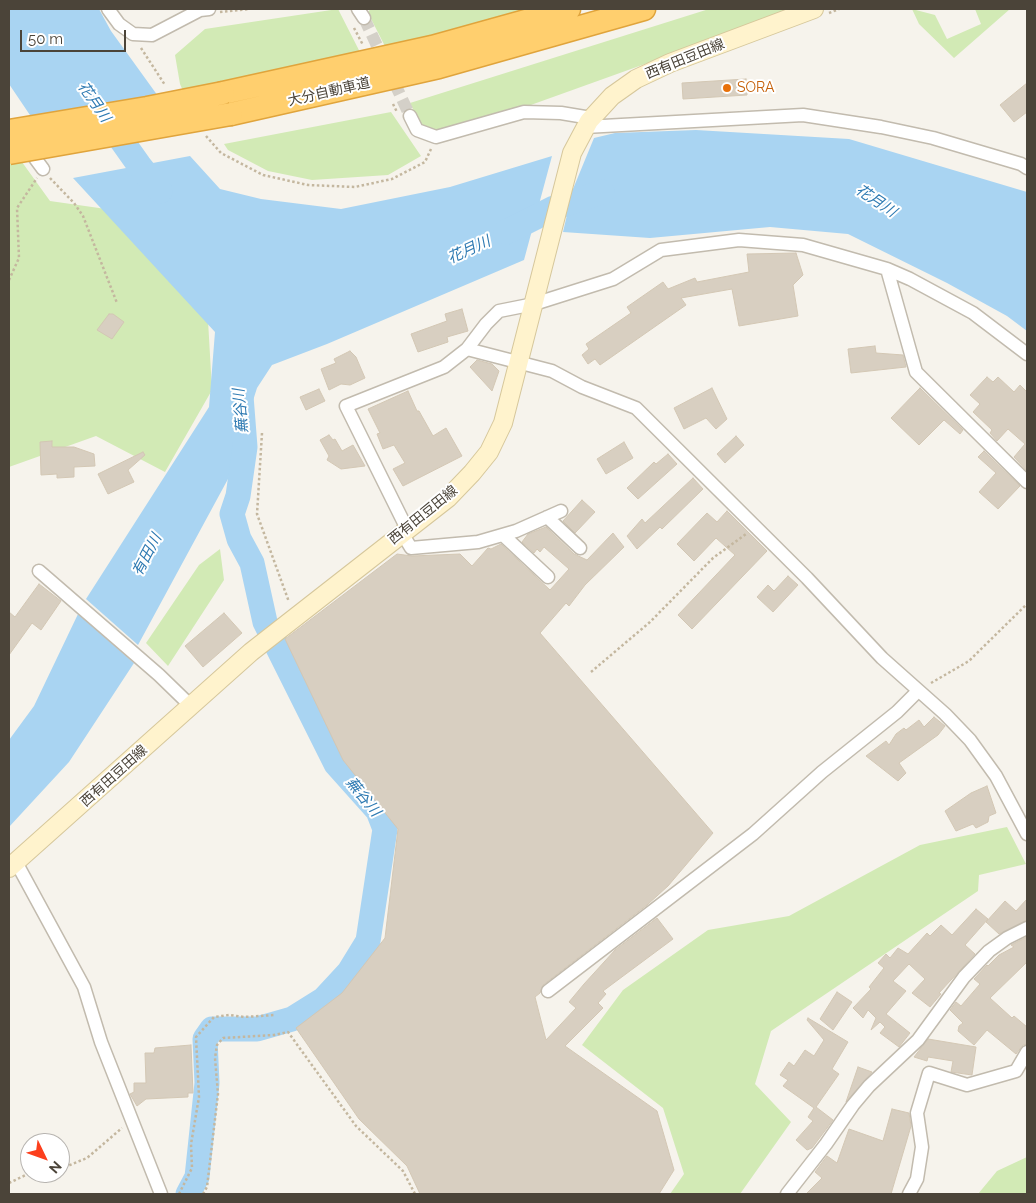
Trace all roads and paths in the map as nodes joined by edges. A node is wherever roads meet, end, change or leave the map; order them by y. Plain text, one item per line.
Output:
1 (108, 9) edge
2 (209, 9) edge
3 (569, 9) edge
4 (644, 9) edge
5 (814, 9) edge
6 (353, 27) dead end
7 (133, 34) junction
8 (366, 51) dead end
9 (169, 93) dead end
10 (410, 116) tunnel mouth
11 (9, 121) edge
12 (588, 122) junction
13 (9, 131) edge
14 (203, 133) dead end
15 (436, 137) junction
16 (9, 153) edge
17 (1027, 168) edge
18 (43, 169) junction
19 (887, 269) junction
20 (9, 280) edge
21 (536, 297) junction
22 (117, 303) dead end
23 (466, 349) junction
24 (1027, 354) edge
25 (519, 363) junction
26 (262, 433) dead end
27 (1027, 482) edge
28 (561, 512) dead end
29 (547, 517) junction
30 (756, 527) junction
31 (405, 531) junction
32 (503, 535) junction
33 (580, 548) dead end
34 (39, 571) dead end
35 (548, 577) dead end
36 (1027, 604) edge
37 (296, 610) junction
38 (591, 672) dead end
39 (918, 691) junction
40 (192, 707) junction
41 (1027, 834) edge
42 (12, 865) edge
43 (1027, 928) edge
44 (548, 992) dead end
45 (275, 1015) dead end
46 (1027, 1052) edge
47 (133, 1119) junction
48 (70, 1165) edge
49 (161, 1194) edge
50 (179, 1194) edge
51 (203, 1194) edge
52 (415, 1194) edge
53 (787, 1194) edge
54 (908, 1194) edge

1 - 7 street
2 - 7 street
3 - 13 highway, 大分自動車道, bridge
4 - 16 highway, 大分自動車道, bridge
5 - 12 main road, 西有田豆田線
6 - 8 path
7 - 9 path
10 - 15 street
11 - 18 street
12 - 15 street
12 - 17 street
12 - 21 main road, 西有田豆田線
14 - 15 path
18 - 20 path
18 - 22 path
19 - 21 street
19 - 24 street
19 - 27 street
21 - 23 street
21 - 25 main road, 西有田豆田線
23 - 25 street
23 - 31 street
25 - 30 street
25 - 31 main road, 西有田豆田線
26 - 37 path
28 - 29 street
29 - 32 street
29 - 33 street
30 - 38 path
30 - 39 street
31 - 32 street
31 - 37 main road, 西有田豆田線
32 - 35 street
34 - 40 street
36 - 39 path
37 - 40 main road, 西有田豆田線
39 - 41 street
39 - 44 street
40 - 42 main road, 西有田豆田線
42 - 47 street
43 - 53 street
45 - 50 path
46 - 54 street
47 - 48 path
47 - 49 street
51 - 52 path

